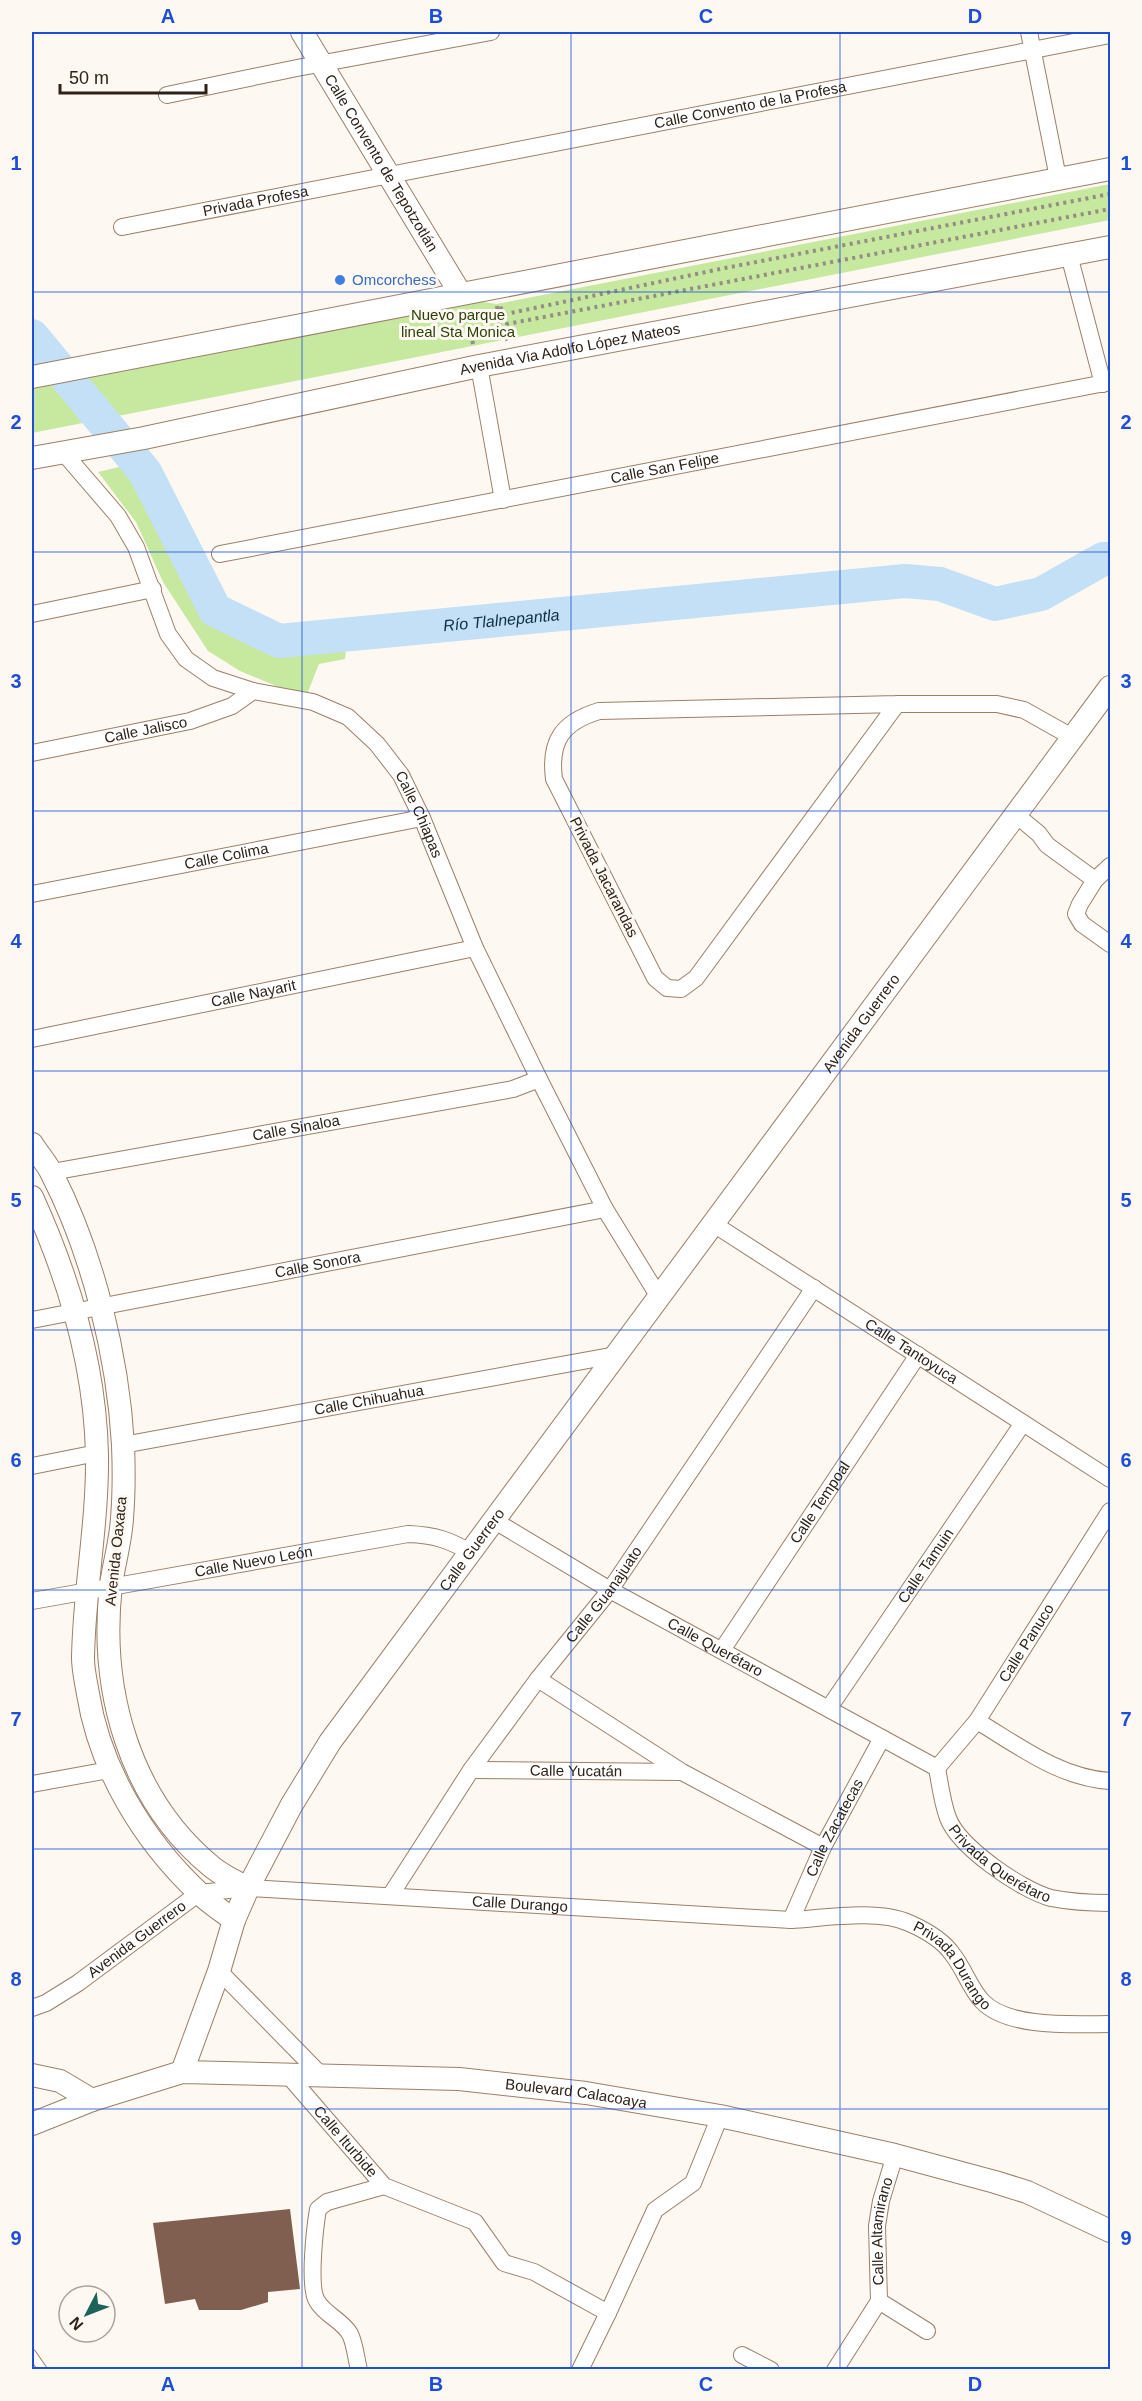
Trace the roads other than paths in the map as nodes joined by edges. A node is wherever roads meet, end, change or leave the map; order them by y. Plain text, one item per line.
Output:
1 (302, 32) edge
2 (491, 32) edge
3 (1029, 32) edge
4 (1110, 35) edge
5 (1032, 48) junction
6 (323, 63) junction
7 (167, 95) dead end
8 (1110, 169) edge
9 (390, 175) junction
10 (1058, 178) junction
11 (122, 227) dead end
12 (1110, 248) edge
13 (1069, 255) junction
14 (460, 293) junction
15 (479, 366) junction
16 (34, 377) edge
17 (1107, 383) edge
18 (63, 452) junction
19 (32, 458) edge
20 (503, 500) junction
21 (220, 554) dead end
22 (153, 589) junction
23 (32, 614) edge
24 (1110, 687) edge
25 (253, 691) junction
26 (897, 704) junction
27 (1072, 737) junction
28 (32, 753) edge
29 (422, 818) junction
30 (1012, 818) junction
31 (1110, 866) edge
32 (1095, 880) junction
33 (32, 894) edge
34 (1110, 944) edge
35 (475, 948) junction
36 (32, 1039) edge
37 (539, 1079) junction
38 (32, 1144) edge
39 (52, 1172) junction
40 (32, 1197) edge
41 (605, 1209) junction
42 (712, 1223) junction
43 (814, 1288) junction
44 (659, 1297) junction
45 (101, 1307) junction
46 (76, 1312) junction
47 (32, 1320) edge
48 (616, 1355) junction
49 (918, 1355) junction
50 (1023, 1423) junction
51 (123, 1445) junction
52 (97, 1453) junction
53 (32, 1466) edge
54 (1110, 1479) edge
55 (1110, 1511) edge
56 (495, 1521) junction
57 (472, 1553) junction
58 (111, 1586) junction
59 (86, 1590) junction
60 (610, 1590) junction
61 (32, 1601) edge
62 (722, 1650) junction
63 (538, 1680) junction
64 (829, 1708) junction
65 (977, 1721) junction
66 (882, 1738) junction
67 (936, 1768) junction
68 (109, 1770) junction
69 (471, 1770) junction
70 (682, 1772) junction
71 (1110, 1781) edge
72 (32, 1784) edge
73 (822, 1847) junction
74 (248, 1888) junction
75 (199, 1893) junction
76 (390, 1896) junction
77 (1110, 1903) edge
78 (234, 1920) junction
79 (791, 1920) junction
80 (219, 1971) junction
81 (32, 2008) edge
82 (1110, 2024) edge
83 (182, 2073) junction
84 (32, 2075) edge
85 (288, 2075) junction
86 (321, 2075) junction
87 (92, 2100) junction
88 (720, 2116) junction
89 (32, 2124) edge
90 (895, 2155) junction
91 (384, 2186) junction
92 (1110, 2231) edge
93 (879, 2301) junction
94 (608, 2313) junction
95 (927, 2331) dead end
96 (32, 2354) edge
97 (742, 2355) dead end
98 (43, 2370) edge
99 (359, 2370) edge
100 (580, 2370) edge
101 (771, 2370) edge
102 (835, 2370) edge

1 - 6 street, Calle Convento de Tepotzotlán
2 - 6 street
3 - 5 street
4 - 5 street, Calle Convento de la Profesa
5 - 9 street, Calle Convento de la Profesa
5 - 10 street
6 - 7 street
6 - 9 street, Calle Convento de Tepotzotlán
8 - 10 street
9 - 11 street, Privada Profesa
9 - 14 street, Calle Convento de Tepotzotlán
10 - 14 street
12 - 13 street, Avenida Via Adolfo López Mateos
13 - 15 street, Avenida Via Adolfo López Mateos
13 - 17 street
14 - 16 street
15 - 18 street, Avenida Via Adolfo López Mateos
15 - 20 street
17 - 20 street, Calle San Felipe
18 - 19 street, Avenida Via Adolfo López Mateos
18 - 22 street, Calle Chiapas
20 - 21 street, Calle San Felipe
22 - 23 street
22 - 25 street, Calle Chiapas
24 - 27 street, Avenida Guerrero
25 - 28 street, Calle Jalisco
25 - 29 street, Calle Chiapas
26 - 26 street, Privada Jacarandas
26 - 27 street, Privada Jacarandas
27 - 30 street, Avenida Guerrero
29 - 33 street, Calle Colima
29 - 35 street, Calle Chiapas
30 - 32 street
30 - 42 street, Avenida Guerrero
31 - 32 street
32 - 34 street
35 - 36 street, Calle Nayarit
35 - 37 street, Calle Chiapas
37 - 39 street, Calle Sinaloa
37 - 41 street, Calle Chiapas
38 - 39 street, Avenida Oaxaca
39 - 45 street, Avenida Oaxaca
40 - 46 street, Avenida Oaxaca
41 - 44 street, Calle Chiapas
41 - 45 street, Calle Sonora
42 - 43 street, Calle Tantoyuca
42 - 44 street, Calle Guerrero
43 - 49 street, Calle Tantoyuca
43 - 60 street, Calle Guanajuato
44 - 48 street, Calle Guerrero
45 - 46 street, Calle Sonora
45 - 51 street, Avenida Oaxaca
46 - 47 street, Calle Sonora
46 - 52 street, Avenida Oaxaca
48 - 51 street, Calle Chihuahua
48 - 56 street, Calle Guerrero
49 - 50 street, Calle Tantoyuca
49 - 62 street, Calle Tempoal
50 - 54 street, Calle Tantoyuca
50 - 64 street, Calle Tamuin
51 - 58 street, Avenida Oaxaca
52 - 53 street
52 - 59 street, Avenida Oaxaca
55 - 65 street, Calle Panuco
56 - 57 street, Calle Guerrero
56 - 60 street, Calle Querétaro
57 - 58 street, Calle Nuevo León
57 - 74 street, Calle Guerrero
58 - 59 street, Calle Nuevo León
58 - 74 street, Avenida Oaxaca
59 - 61 street, Calle Nuevo León
59 - 68 street, Avenida Oaxaca
60 - 62 street, Calle Querétaro
60 - 63 street, Calle Guanajuato
62 - 64 street, Calle Querétaro
63 - 69 street, Calle Guanajuato
63 - 70 street, Calle Yucatán
64 - 66 street, Calle Querétaro
65 - 67 street, Calle Panuco
65 - 71 street
66 - 67 street, Calle Querétaro
66 - 73 street, Calle Zacatecas
67 - 77 street, Privada Querétaro
68 - 72 street
68 - 75 street, Avenida Oaxaca
69 - 70 street, Calle Yucatán
69 - 76 street, Calle Guanajuato
70 - 73 street, Calle Yucatán
73 - 79 street, Calle Zacatecas
74 - 75 street, Avenida Guerrero
74 - 76 street, Calle Durango
74 - 78 street, Calle Guerrero
75 - 78 street, Avenida Oaxaca
75 - 81 street, Avenida Guerrero
76 - 79 street, Calle Durango
78 - 80 street, Calle Guerrero
79 - 82 street, Privada Durango
80 - 83 street, Calle Guerrero
80 - 86 street
83 - 85 street, Boulevard Calacoaya
83 - 87 street, Boulevard Calacoaya
84 - 87 street
85 - 86 street, Boulevard Calacoaya
85 - 91 street, Calle Iturbide
86 - 88 street, Boulevard Calacoaya
87 - 89 street, Boulevard Calacoaya
88 - 90 street, Boulevard Calacoaya
88 - 94 street
90 - 92 street, Boulevard Calacoaya
90 - 93 street, Calle Altamirano
91 - 94 street
91 - 99 street, Calle Iturbide
93 - 95 street
93 - 102 street, Calle Altamirano
94 - 100 street
96 - 98 lane
97 - 101 street

